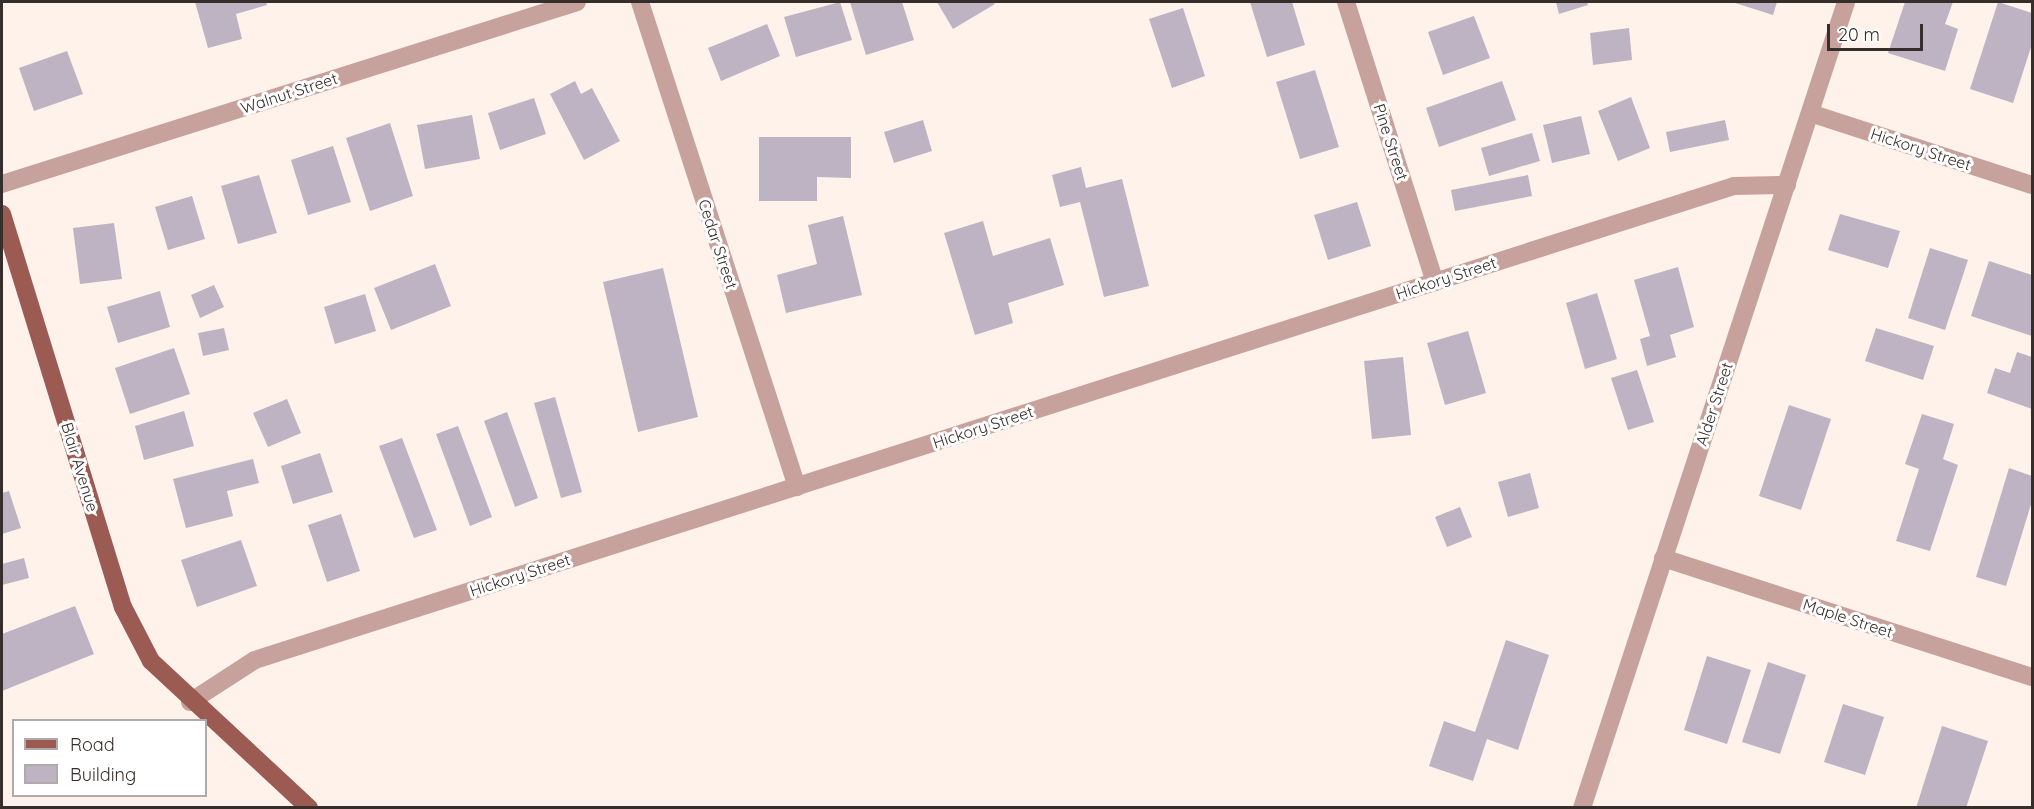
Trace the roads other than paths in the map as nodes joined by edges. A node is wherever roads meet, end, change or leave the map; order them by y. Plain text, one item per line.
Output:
1 (577, 2) edge
2 (640, 2) edge
3 (1346, 2) edge
4 (1846, 2) edge
5 (1810, 113) junction
6 (2, 184) edge
7 (1787, 185) junction
8 (2032, 185) edge
9 (2, 214) edge
10 (1435, 282) junction
11 (797, 487) junction
12 (1663, 558) junction
13 (2032, 677) edge
14 (190, 702) junction
15 (309, 807) edge
16 (1582, 807) edge

1 - 6 street, Walnut Street
2 - 11 street, Cedar Street
3 - 10 street, Pine Street
4 - 5 street, Alder Street
5 - 7 street, Alder Street
5 - 8 street, Hickory Street
7 - 10 street, Hickory Street
7 - 12 street, Alder Street
9 - 14 main road, Blair Avenue
10 - 11 street, Hickory Street
11 - 14 street, Hickory Street
12 - 13 street, Maple Street
12 - 16 street, Alder Street
14 - 15 main road, Blair Avenue

